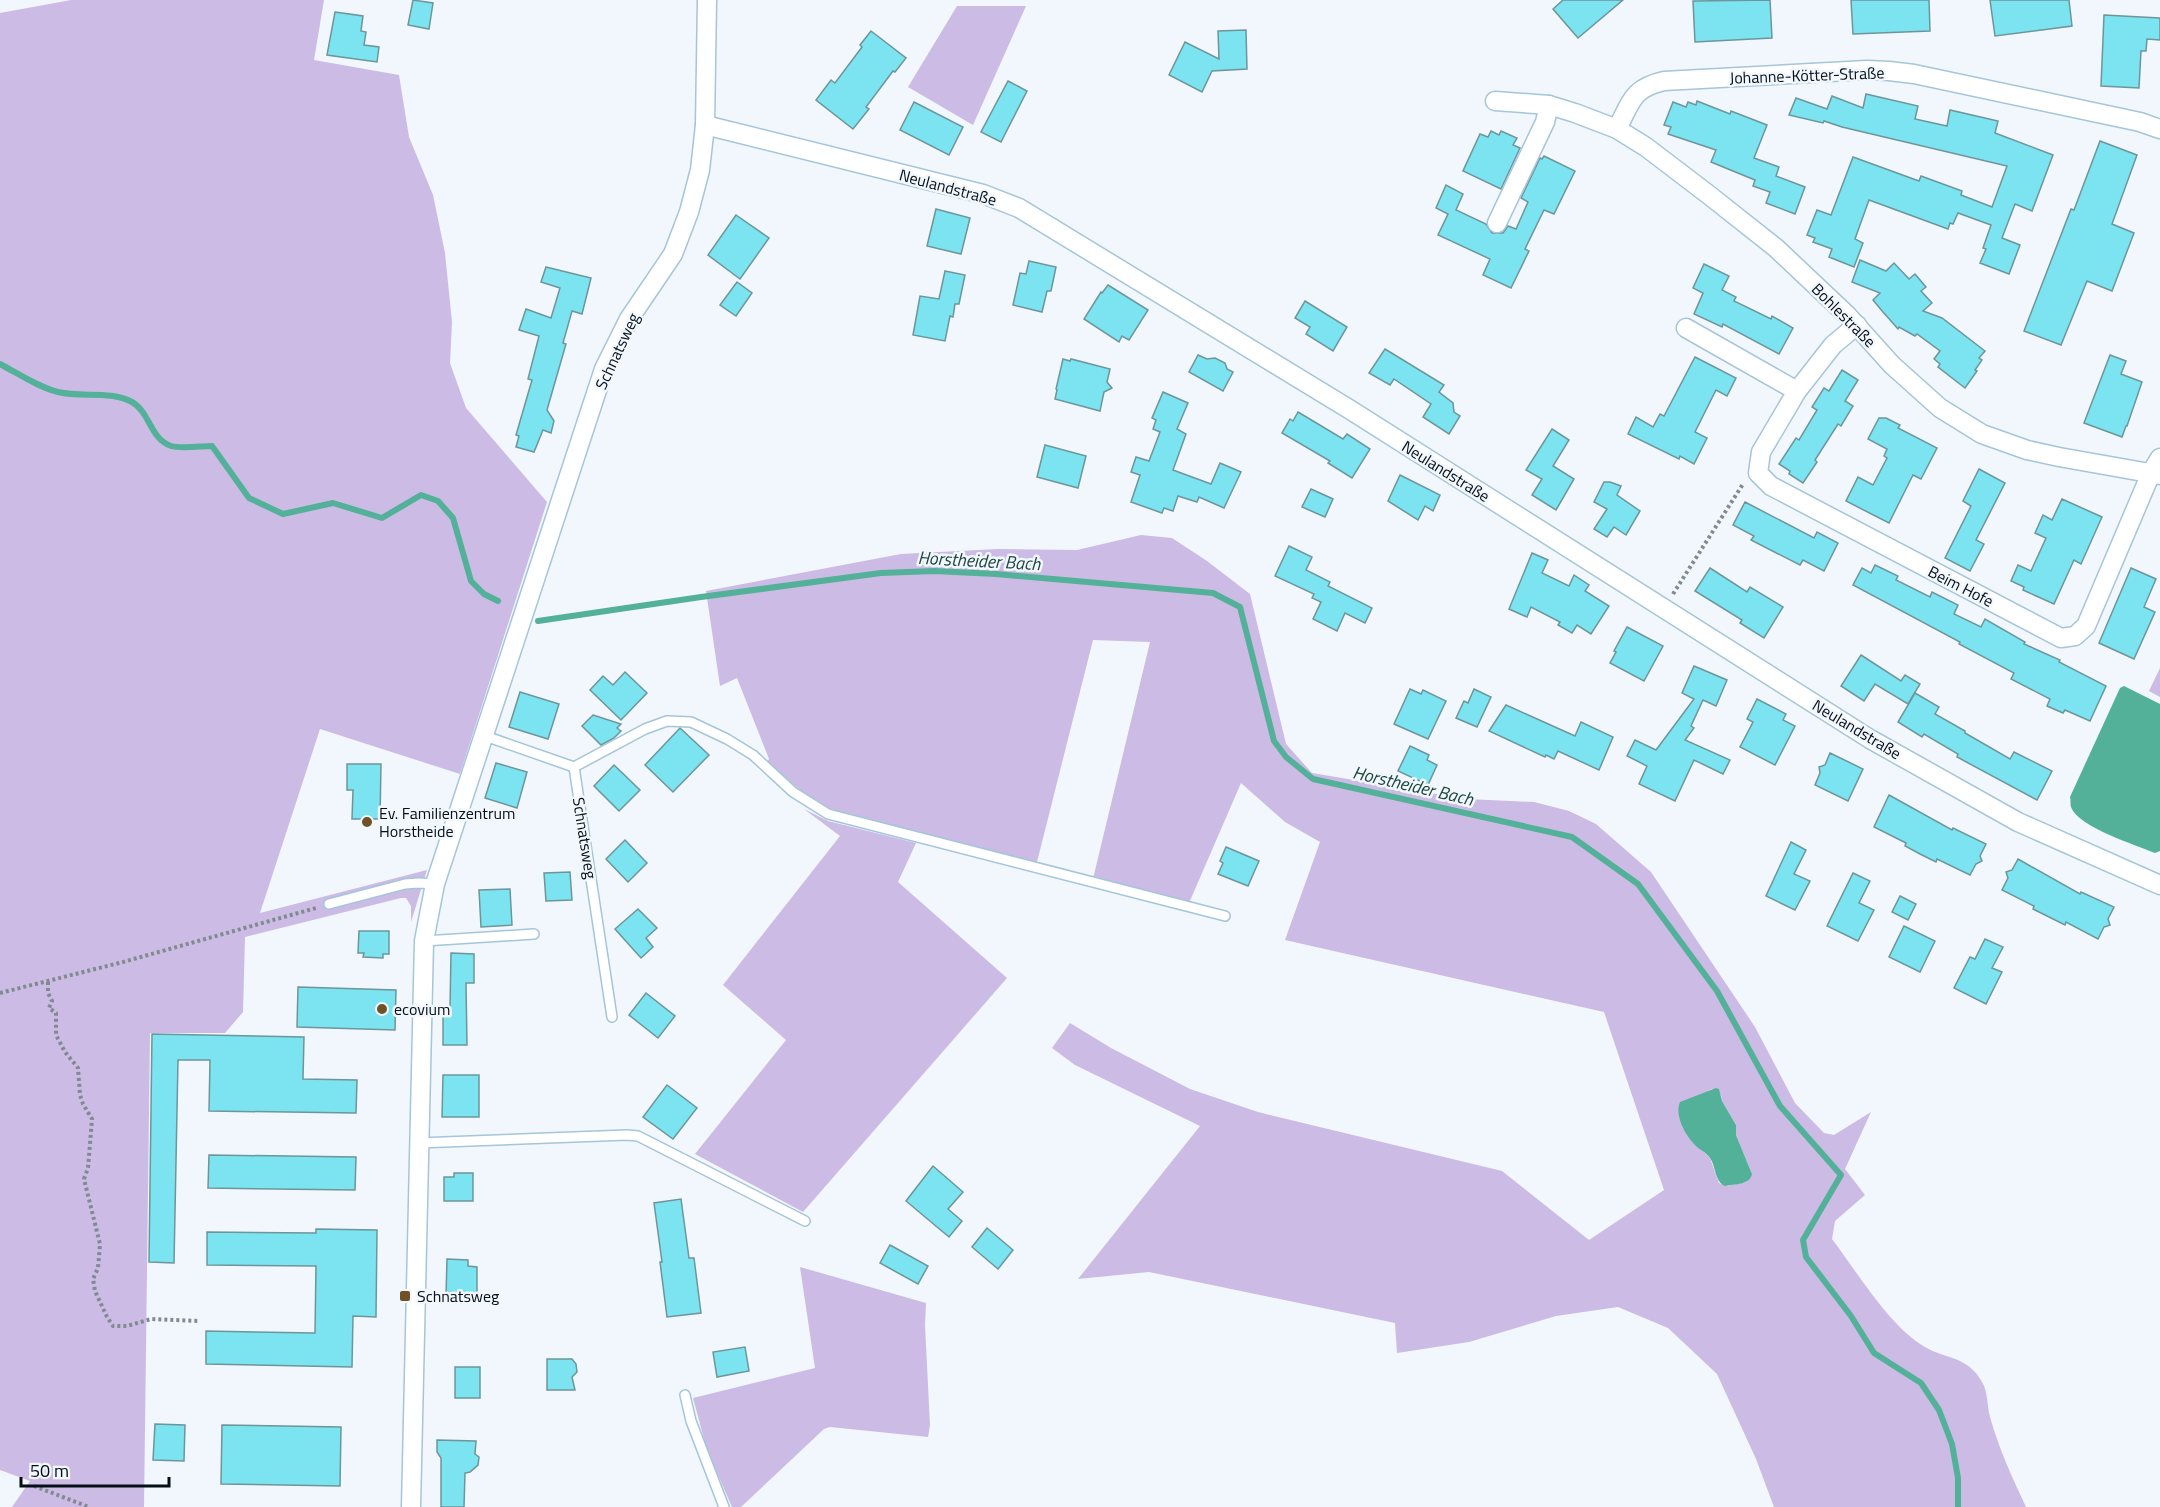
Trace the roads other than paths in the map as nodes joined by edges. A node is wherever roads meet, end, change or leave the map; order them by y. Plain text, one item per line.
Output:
1 (707, 0) edge
2 (1496, 101) dead end
3 (1549, 105) junction
4 (705, 125) junction
5 (1617, 129) junction
6 (2160, 129) edge
7 (1497, 223) dead end
8 (1857, 325) junction
9 (1686, 328) dead end
10 (1797, 391) junction
11 (2157, 469) edge
12 (485, 736) junction
13 (574, 766) junction
14 (435, 884) junction
15 (2160, 885) edge
16 (329, 904) road end
17 (1225, 916) dead end
18 (534, 934) dead end
19 (424, 941) junction
20 (612, 1017) dead end
21 (418, 1143) junction
22 (805, 1221) dead end
23 (685, 1395) dead end
24 (411, 1507) edge
25 (724, 1507) edge

1 - 4 street, Schnatsweg
2 - 3 street, Bohlestraße
3 - 5 street, Bohlestraße
3 - 7 street
4 - 12 street, Schnatsweg
4 - 15 street, Neulandstraße
5 - 6 street, Johanne-Kötter-Straße
5 - 8 street, Bohlestraße
8 - 10 street
8 - 11 street, Bohlestraße
9 - 10 street
10 - 11 street, Beim Hofe
12 - 13 lane
12 - 14 street, Schnatsweg
13 - 17 lane
13 - 20 lane, Schnatsweg
14 - 16 lane
14 - 19 street, Schnatsweg
18 - 19 lane
19 - 21 street, Schnatsweg
21 - 22 lane
21 - 24 street, Schnatsweg
23 - 25 lane

